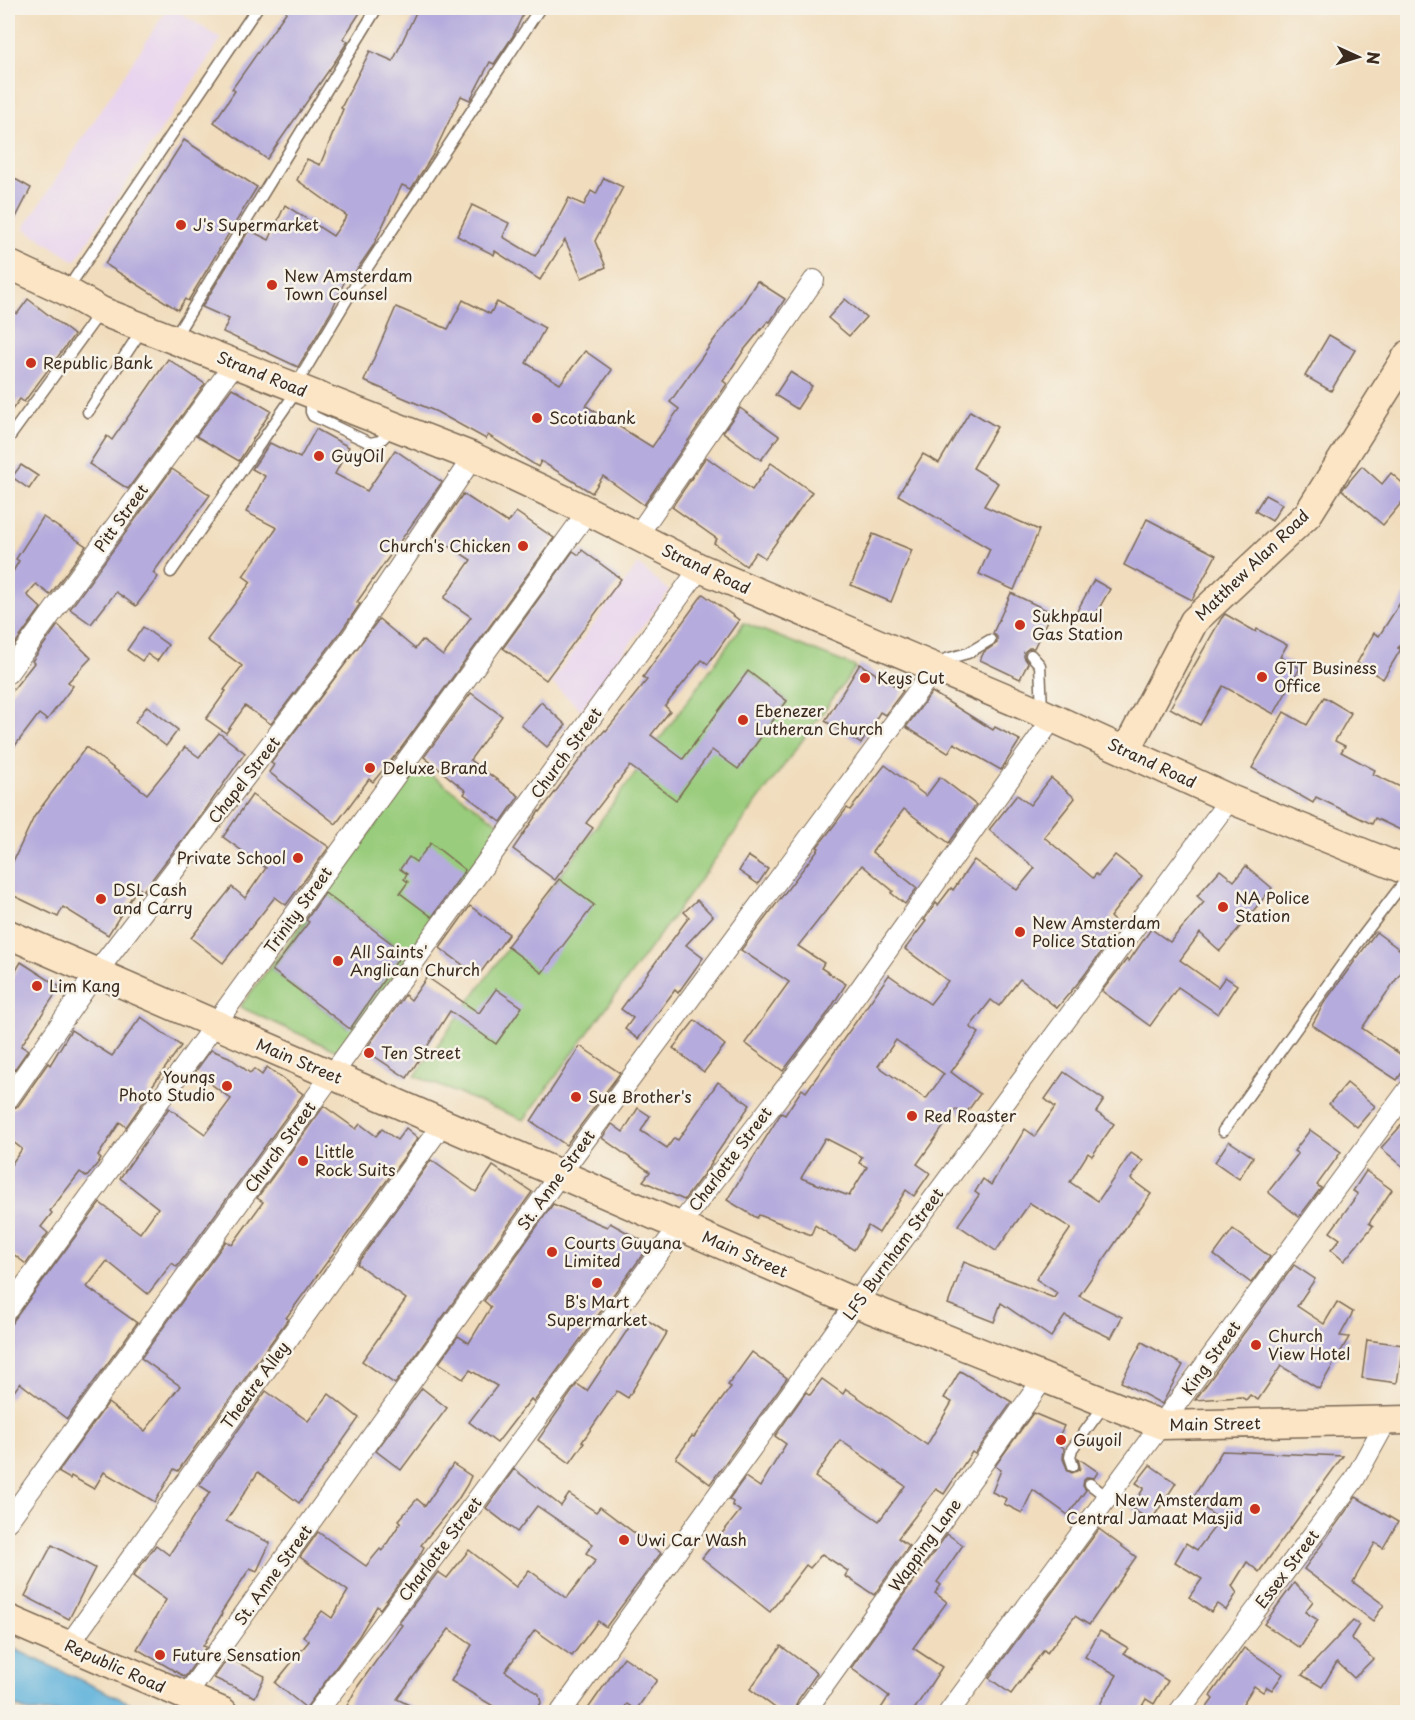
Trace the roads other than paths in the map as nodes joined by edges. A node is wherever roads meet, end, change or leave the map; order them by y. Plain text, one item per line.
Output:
1 (257, 8) edge
2 (377, 8) edge
3 (540, 8) edge
4 (8, 264) edge
5 (814, 280) dead end
6 (66, 291) junction
7 (101, 311) junction
8 (143, 328) junction
9 (173, 340) junction
10 (1407, 355) edge
11 (235, 363) junction
12 (301, 390) junction
13 (88, 412) dead end
14 (8, 439) edge
15 (473, 457) junction
16 (588, 511) junction
17 (637, 536) junction
18 (700, 568) junction
19 (171, 572) dead end
20 (990, 640) dead end
21 (1031, 655) dead end
22 (935, 668) junction
23 (8, 674) edge
24 (1047, 716) junction
25 (1126, 750) junction
26 (1230, 799) junction
27 (1407, 871) edge
28 (1407, 877) edge
29 (8, 934) edge
30 (96, 973) junction
31 (215, 1025) junction
32 (332, 1075) junction
33 (1407, 1090) edge
34 (8, 1099) edge
35 (442, 1124) junction
36 (1223, 1131) dead end
37 (560, 1174) junction
38 (680, 1225) junction
39 (856, 1303) junction
40 (8, 1309) edge
41 (1044, 1378) junction
42 (1106, 1403) junction
43 (1397, 1420) edge
44 (1162, 1425) junction
45 (1073, 1466) dead end
46 (1090, 1484) dead end
47 (1108, 1498) junction
48 (8, 1521) edge
49 (8, 1619) edge
50 (68, 1646) junction
51 (185, 1697) junction
52 (223, 1713) edge
53 (317, 1713) edge
54 (561, 1713) edge
55 (805, 1713) edge
56 (949, 1713) edge
57 (1179, 1713) edge

1 - 6 lane
2 - 9 lane
3 - 12 lane
4 - 6 street, Strand Road
5 - 17 street
6 - 7 street, Strand Road
7 - 8 street, Strand Road
7 - 14 lane
8 - 9 street, Strand Road
8 - 13 lane
9 - 11 street, Strand Road
10 - 25 street, Matthew Alan Road
11 - 12 street, Strand Road
11 - 23 street, Pitt Street
12 - 15 street, Strand Road
12 - 19 lane
15 - 16 street, Strand Road
15 - 30 street, Chapel Street
16 - 17 street, Strand Road
16 - 31 street, Trinity Street
17 - 18 street, Strand Road
18 - 22 street, Strand Road
18 - 32 street, Church Street
20 - 22 lane
21 - 24 lane
22 - 24 street, Strand Road
22 - 37 street, St. Anne Street
24 - 25 street, Strand Road
24 - 38 street, Charlotte Street
25 - 26 street, Strand Road
26 - 27 street, Strand Road
26 - 39 street, LFS Burnham Street
28 - 36 lane
29 - 30 street, Main Street
30 - 31 street, Main Street
30 - 34 street, Chapel Street
31 - 32 street, Main Street
31 - 40 street, Trinity Street
32 - 35 street, Main Street
32 - 48 street, Church Street
33 - 44 street, King Street
35 - 37 street, Main Street
35 - 50 street, Theatre Alley
37 - 38 street, Main Street
37 - 51 street, St. Anne Street
38 - 39 street, Main Street
38 - 53 street, Charlotte Street
39 - 41 street, Main Street
39 - 54 street, LFS Burnham Street
41 - 42 street, Main Street
41 - 55 street, Wapping Lane
42 - 44 street, Main Street
42 - 45 lane
43 - 44 street, Main Street
43 - 57 street, Essex Street
44 - 47 street, King Street
46 - 47 lane
47 - 56 street, King Street
49 - 50 street, Republic Road
50 - 51 street, Republic Road
51 - 52 street, Republic Road

